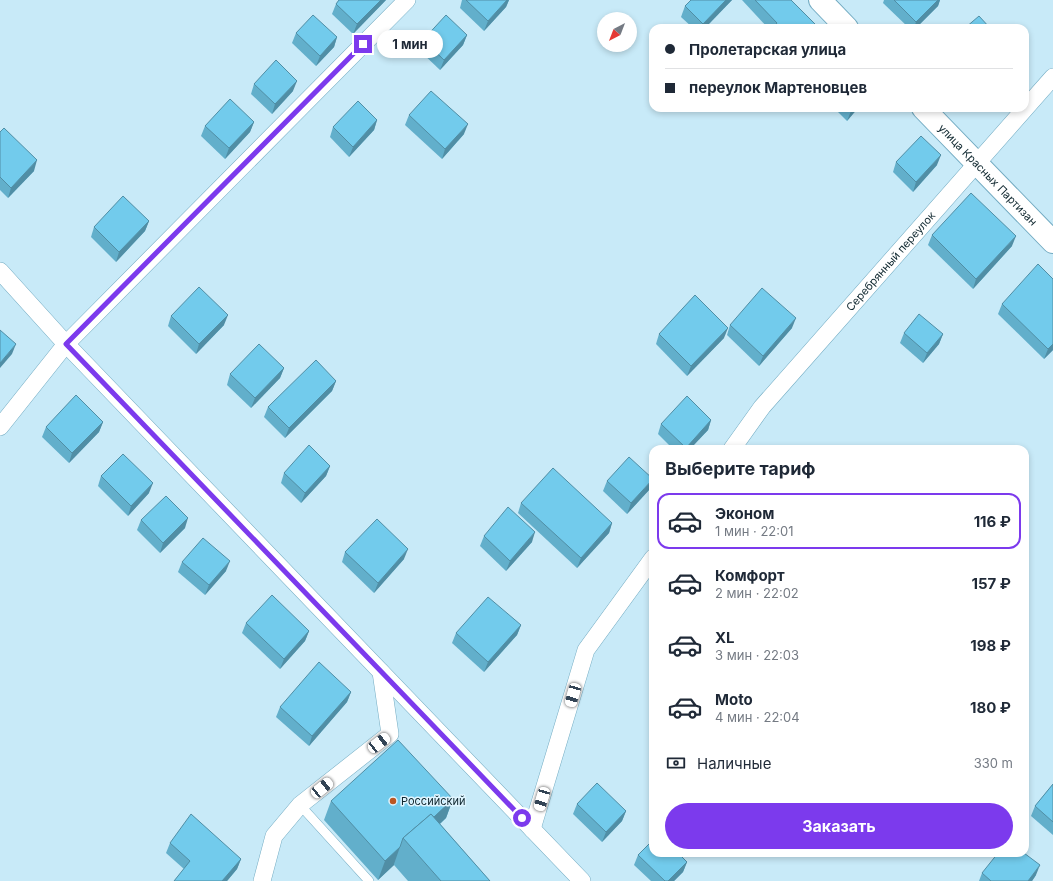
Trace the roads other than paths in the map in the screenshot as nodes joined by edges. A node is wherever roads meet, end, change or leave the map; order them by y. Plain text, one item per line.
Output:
1 (407, 0) edge
2 (820, 0) edge
3 (843, 24) edge
4 (1053, 77) edge
5 (1029, 104) edge
6 (928, 112) edge
7 (1022, 112) edge
8 (977, 164) junction
9 (1053, 242) edge
10 (0, 271) edge
11 (66, 344) junction
12 (0, 428) edge
13 (735, 445) edge
14 (649, 563) edge
15 (382, 672) junction
16 (300, 805) junction
17 (532, 829) junction
18 (262, 881) edge
19 (369, 881) edge
20 (582, 881) edge

1 - 11 street
2 - 3 street
4 - 5 street, Серебрянный переулок
6 - 8 street, улица Красных Партизан
7 - 8 street, Серебрянный переулок
8 - 9 street, улица Красных Партизан
8 - 13 street, Серебрянный переулок
10 - 11 street
11 - 12 street
11 - 15 street
14 - 17 street
15 - 16 street
15 - 17 street
16 - 18 street
16 - 19 lane
17 - 20 street

